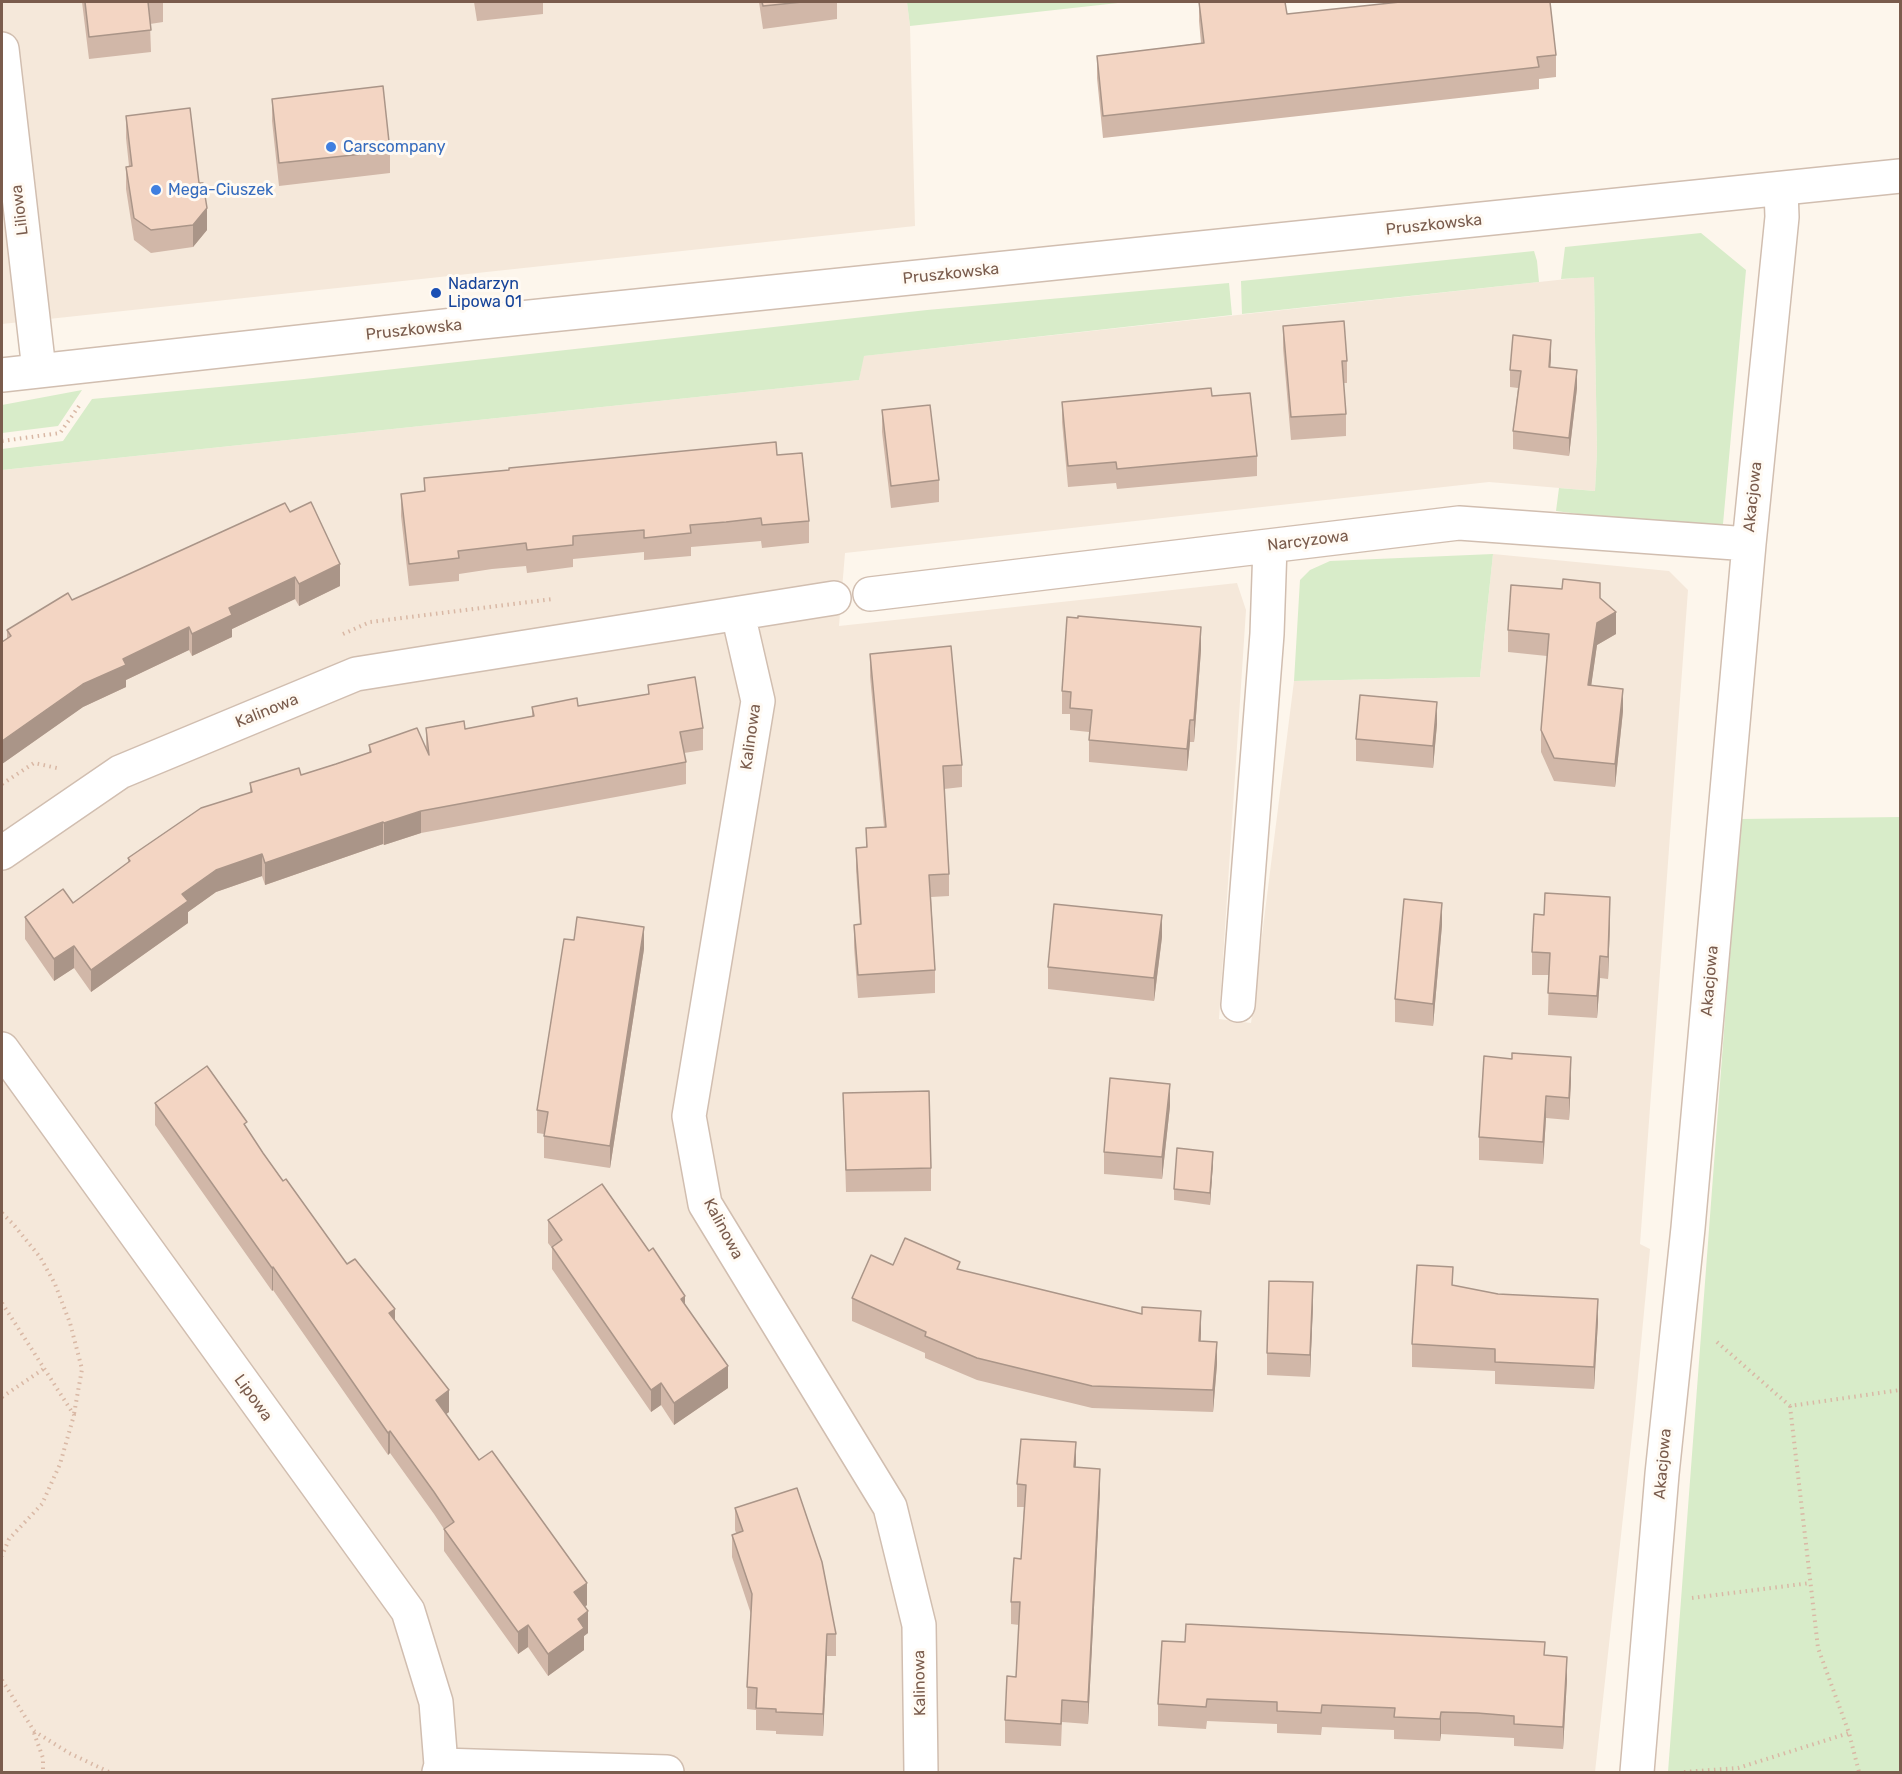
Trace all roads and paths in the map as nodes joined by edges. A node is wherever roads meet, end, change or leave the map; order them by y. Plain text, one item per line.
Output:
1 (2, 49) edge
2 (1900, 176) edge
3 (1781, 189) junction
4 (39, 370) junction
5 (2, 375) edge
6 (1749, 544) junction
7 (1270, 546) junction
8 (870, 594) dead end
9 (834, 598) dead end
10 (738, 614) junction
11 (2, 853) edge
12 (1238, 1005) dead end
13 (2, 1049) edge
14 (2, 1213) edge
15 (2, 1303) edge
16 (1679, 1308) junction
17 (45, 1368) junction
18 (1900, 1390) edge
19 (2, 1397) edge
20 (1790, 1406) junction
21 (74, 1415) junction
22 (3, 1549) edge
23 (2, 1556) edge
24 (1810, 1583) junction
25 (1651, 1603) junction
26 (2, 1680) edge
27 (34, 1731) junction
28 (1849, 1733) junction
29 (440, 1769) edge
30 (43, 1773) edge
31 (109, 1773) edge
32 (667, 1773) edge
33 (921, 1773) edge
34 (1636, 1773) edge
35 (1684, 1773) edge
36 (1859, 1773) edge

1 - 4 street, Liliowa
2 - 3 street, Pruszkowska
3 - 4 street, Pruszkowska
3 - 6 street, Akacjowa
4 - 5 street, Pruszkowska
6 - 7 street, Narcyzowa
6 - 16 street, Akacjowa
7 - 8 street, Narcyzowa
7 - 12 street
9 - 10 street, Kalinowa
10 - 11 street, Kalinowa
10 - 33 street, Kalinowa
13 - 29 street, Lipowa
14 - 21 path
15 - 17 path
16 - 20 path
16 - 25 street, Akacjowa
17 - 19 path
17 - 21 path
18 - 20 path
20 - 24 path
21 - 22 path
22 - 23 path
24 - 25 path
24 - 28 path
25 - 34 street, Akacjowa
26 - 27 path
27 - 30 path
27 - 31 path
28 - 35 path
28 - 36 path
29 - 32 street

